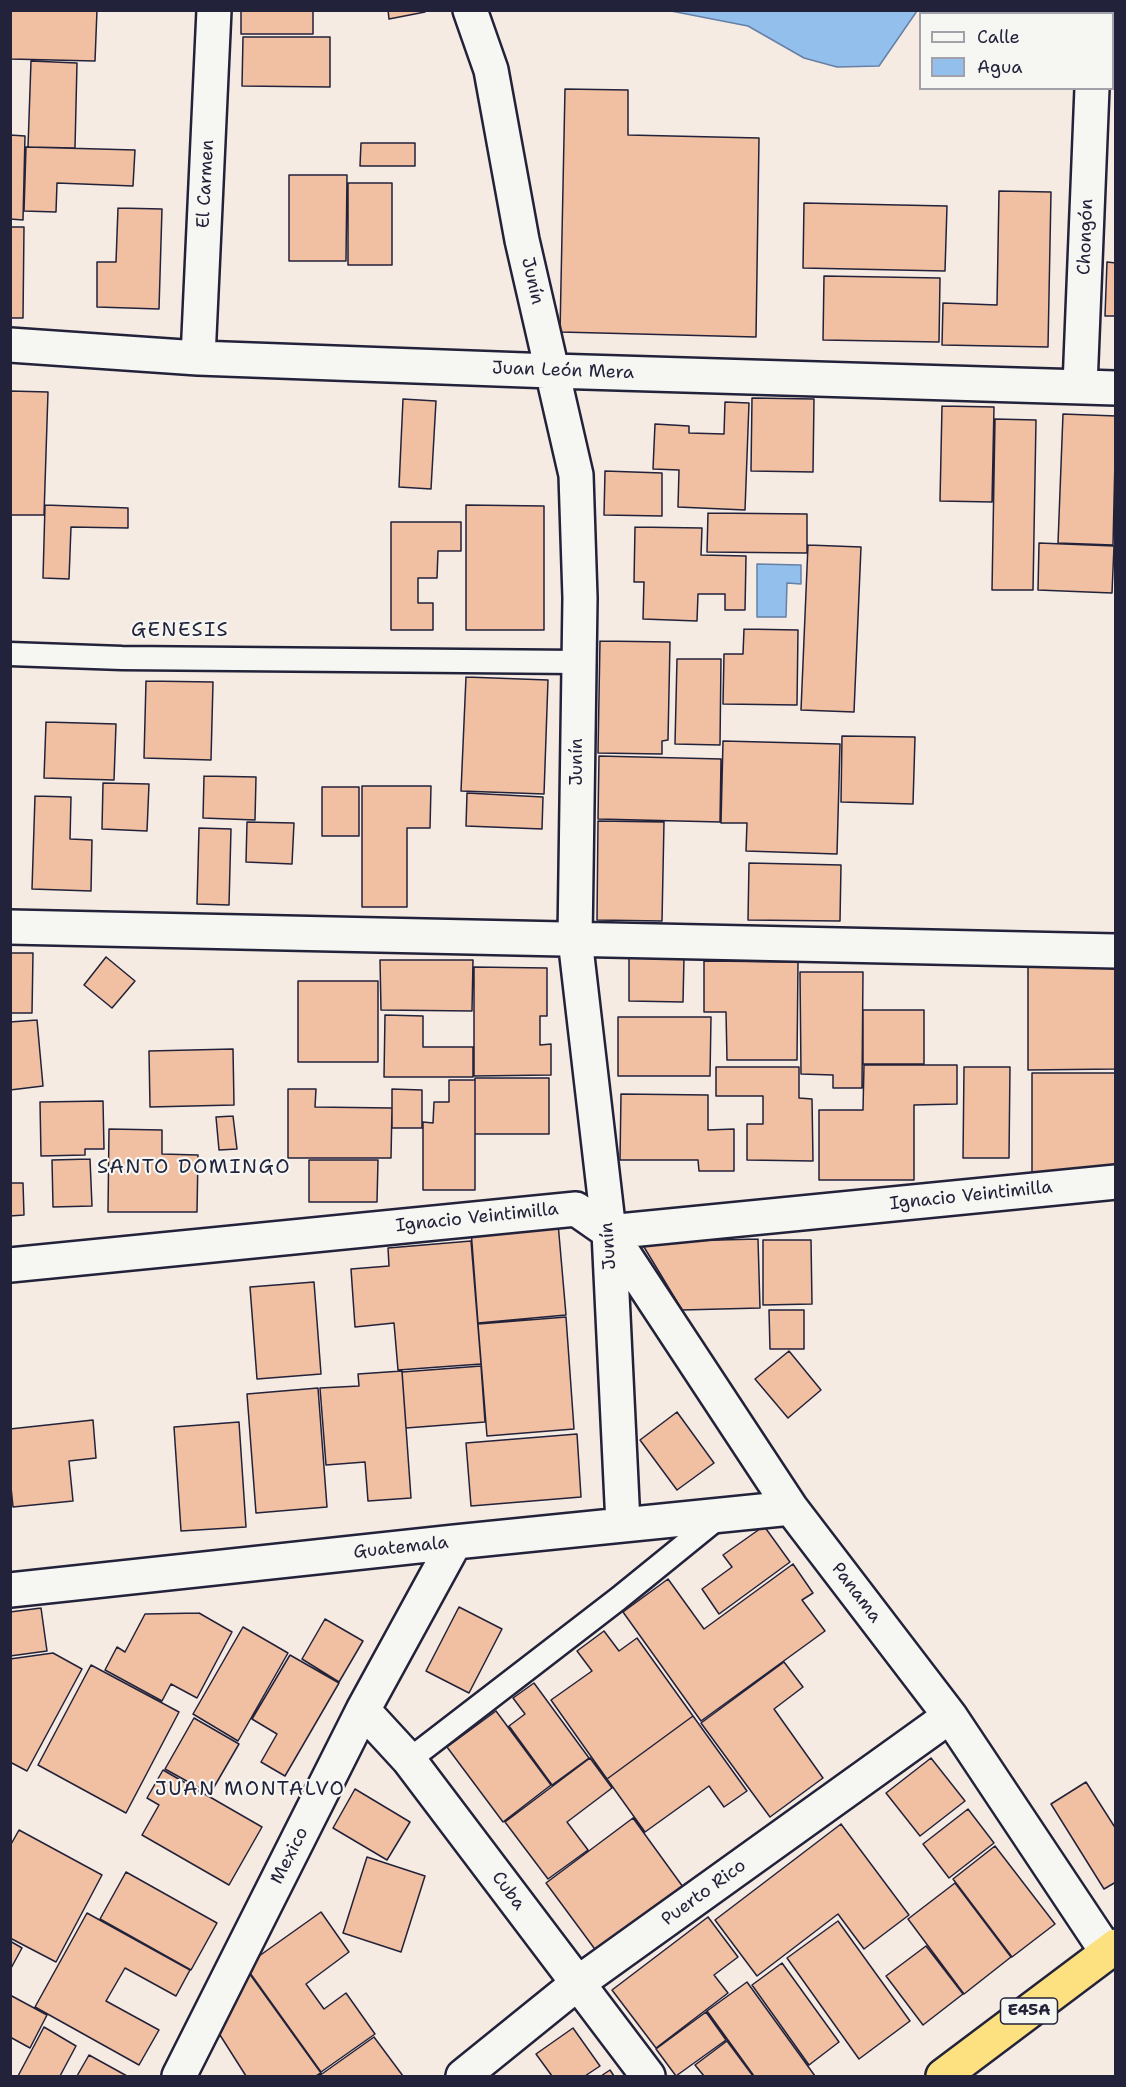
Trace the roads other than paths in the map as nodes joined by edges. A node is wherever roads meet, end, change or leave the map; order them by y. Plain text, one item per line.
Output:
1 (214, 10) edge
2 (470, 10) edge
3 (1092, 90) edge
4 (10, 345) edge
5 (198, 358) junction
6 (552, 371) junction
7 (1080, 386) junction
8 (1116, 388) edge
9 (10, 654) edge
10 (578, 662) junction
11 (10, 927) edge
12 (575, 939) junction
13 (1116, 951) edge
14 (1116, 1182) edge
15 (609, 1232) junction
16 (10, 1265) edge
17 (791, 1508) junction
18 (718, 1517) junction
19 (623, 1524) junction
20 (455, 1542) junction
21 (10, 1590) edge
22 (363, 1710) junction
23 (950, 1716) junction
24 (409, 1760) junction
25 (1111, 1949) edge
26 (578, 1983) junction
27 (179, 2076) edge
28 (463, 2076) edge
29 (648, 2076) edge
30 (943, 2076) edge

1 - 5 street, El Carmen
2 - 6 street, Junín
3 - 7 street, Chongón
4 - 5 street, Juan León Mera
5 - 6 street, Juan León Mera
6 - 7 street, Juan León Mera
6 - 10 street, Junín
7 - 8 street, Juan León Mera
9 - 10 lane
10 - 12 street, Junín
11 - 12 street
12 - 13 street
12 - 15 street, Junín
14 - 15 street, Ignacio Veintimilla
15 - 16 street, Ignacio Veintimilla
15 - 17 street, Panama
15 - 19 street, Junín
17 - 18 street, Guatemala
17 - 23 street, Panama
18 - 19 street, Guatemala
18 - 24 lane
19 - 20 street, Guatemala
20 - 21 street, Guatemala
20 - 22 street, Mexico
22 - 24 street, Cuba
22 - 27 street, Mexico
23 - 25 street, Panama
23 - 26 street, Puerto Rico
24 - 26 street, Cuba
25 - 30 highway, E45A
26 - 28 street, Puerto Rico
26 - 29 street, Cuba

